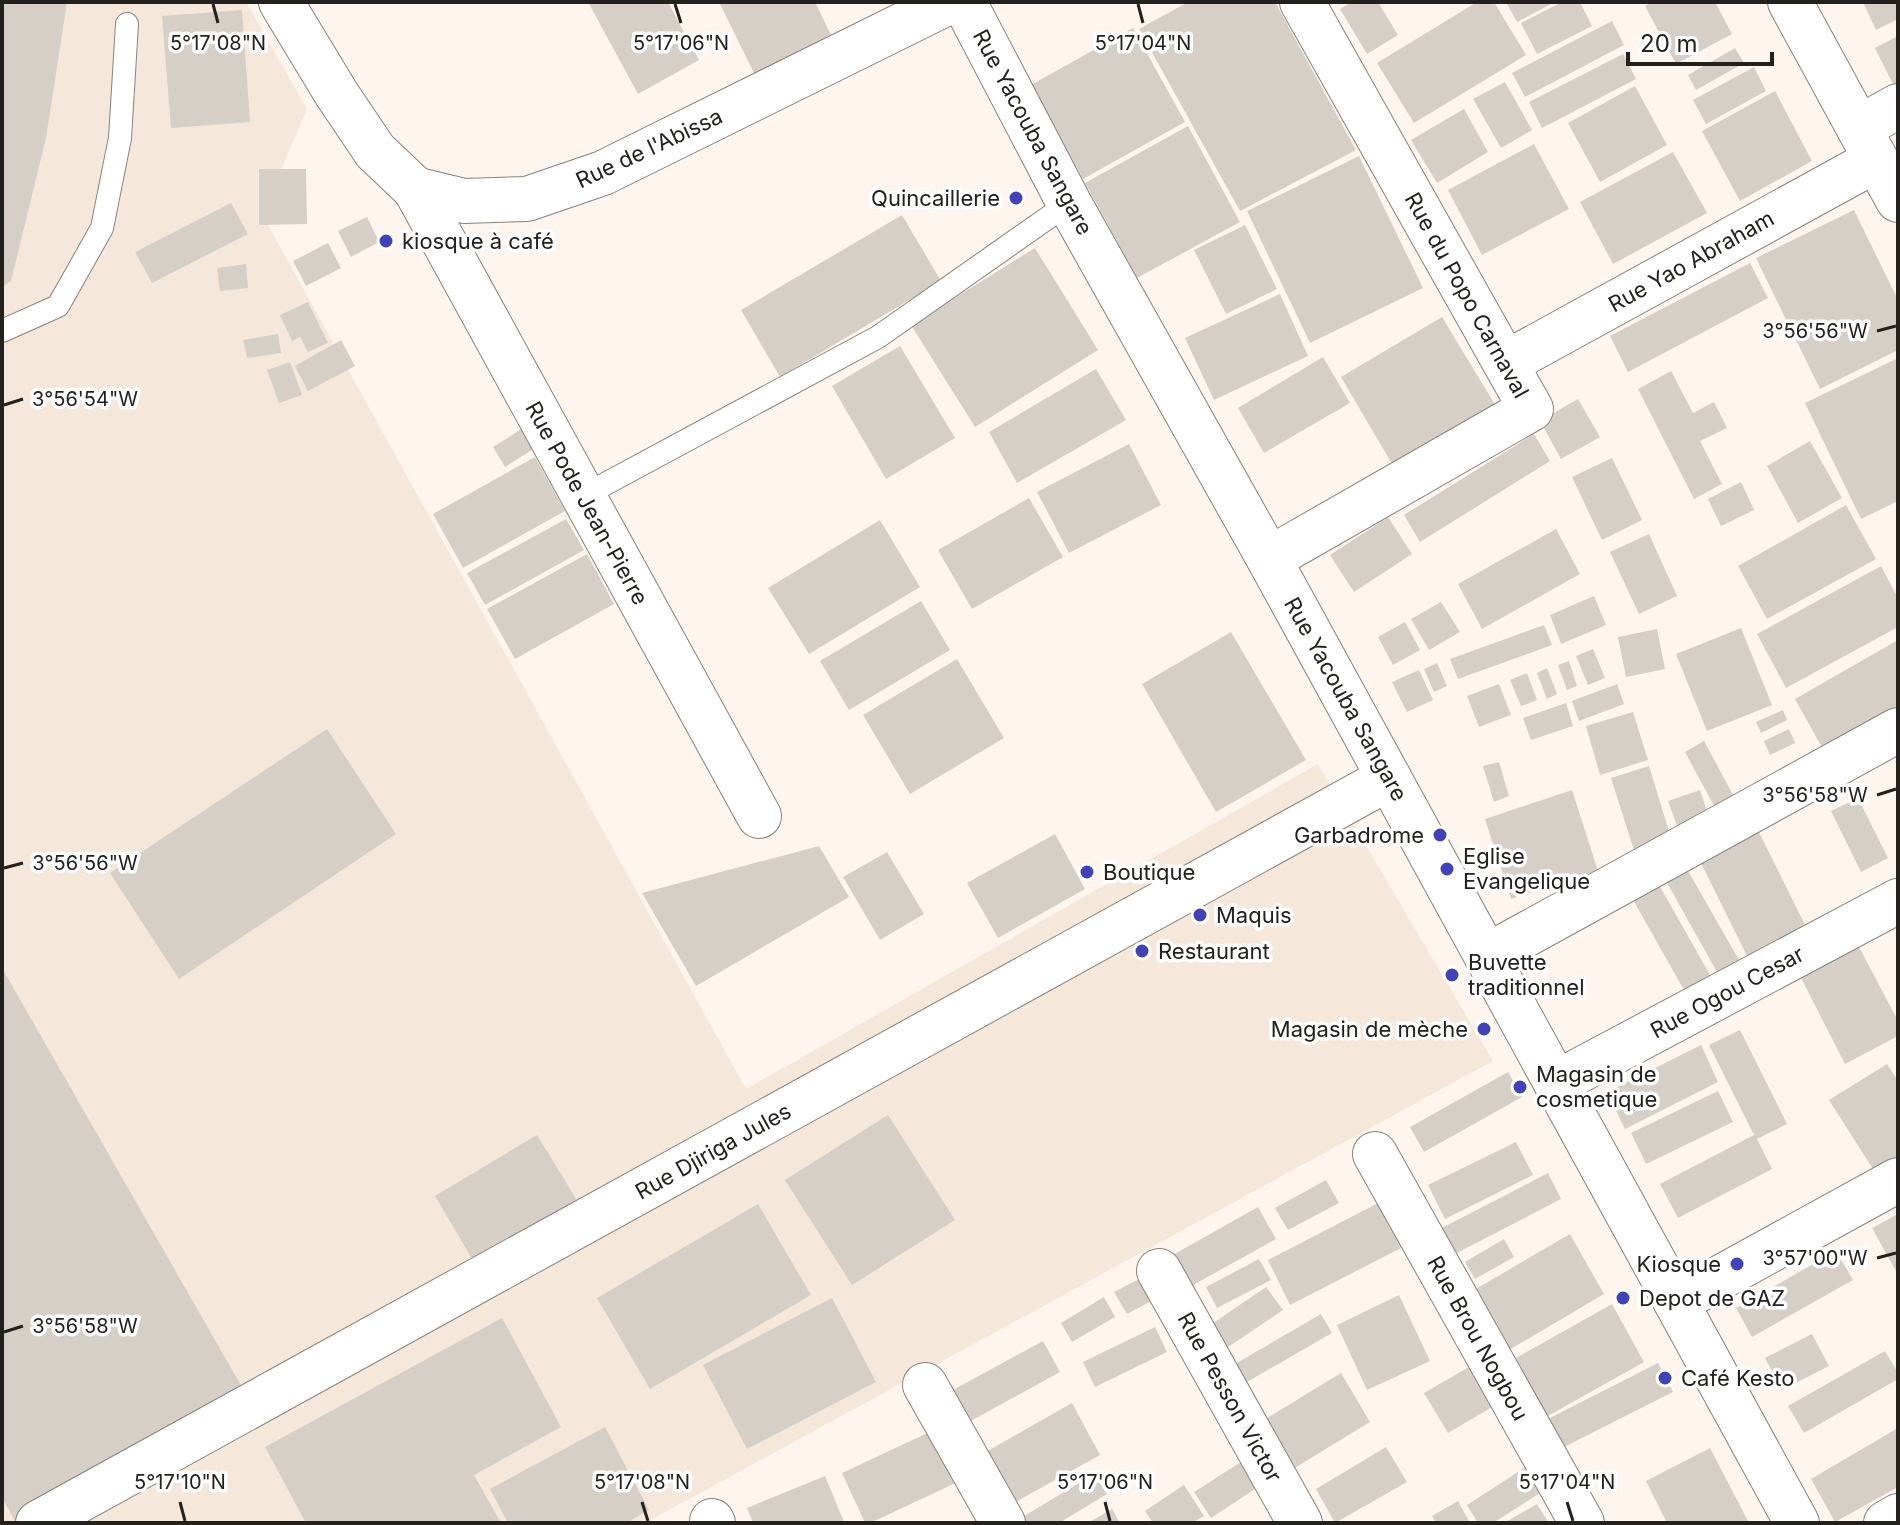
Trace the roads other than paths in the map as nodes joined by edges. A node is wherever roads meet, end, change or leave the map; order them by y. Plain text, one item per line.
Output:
1 (281, 2) edge
2 (949, 2) edge
3 (964, 2) edge
4 (1302, 2) edge
5 (1790, 2) edge
6 (127, 24) dead end
7 (1898, 106) edge
8 (1867, 144) junction
9 (415, 189) junction
10 (1898, 200) edge
11 (1069, 203) junction
12 (2, 331) edge
13 (1506, 363) junction
14 (583, 496) junction
15 (1269, 559) junction
16 (1898, 730) edge
17 (1389, 778) junction
18 (759, 816) dead end
19 (1898, 901) edge
20 (1487, 956) junction
21 (1556, 1083) junction
22 (1375, 1154) dead end
23 (1898, 1180) edge
24 (1159, 1271) dead end
25 (1676, 1302) junction
26 (925, 1385) dead end
27 (1898, 1516) edge
28 (38, 1523) edge
29 (1003, 1523) edge
30 (1300, 1523) edge
31 (1582, 1523) edge
32 (1797, 1523) edge
33 (1886, 1523) edge

1 - 9 street, Rue de l'Abissa
2 - 9 street, Rue de l'Abissa
3 - 11 street, Rue Yacouba Sangare
4 - 13 street, Rue du Popo Carnaval
5 - 8 street
6 - 12 lane
7 - 8 street, Rue Yao Abraham
8 - 10 street
8 - 13 street, Rue Yao Abraham
9 - 14 street, Rue Pode Jean-Pierre
11 - 14 lane
11 - 15 street, Rue Yacouba Sangare
13 - 15 street, Rue du Popo Carnaval
14 - 18 street, Rue Pode Jean-Pierre
15 - 17 street, Rue Yacouba Sangare
16 - 20 street
17 - 20 street, Rue Yacouba Sangare
17 - 28 street, Rue Djiriga Jules
19 - 21 street, Rue Ogou Cesar
20 - 21 street, Rue Yacouba Sangare
21 - 25 street, Rue Yacouba Sangare
22 - 31 street, Rue Brou Nogbou
23 - 25 street
24 - 30 street, Rue Pesson Victor
25 - 32 street, Rue Yacouba Sangare
26 - 29 street
27 - 33 street

